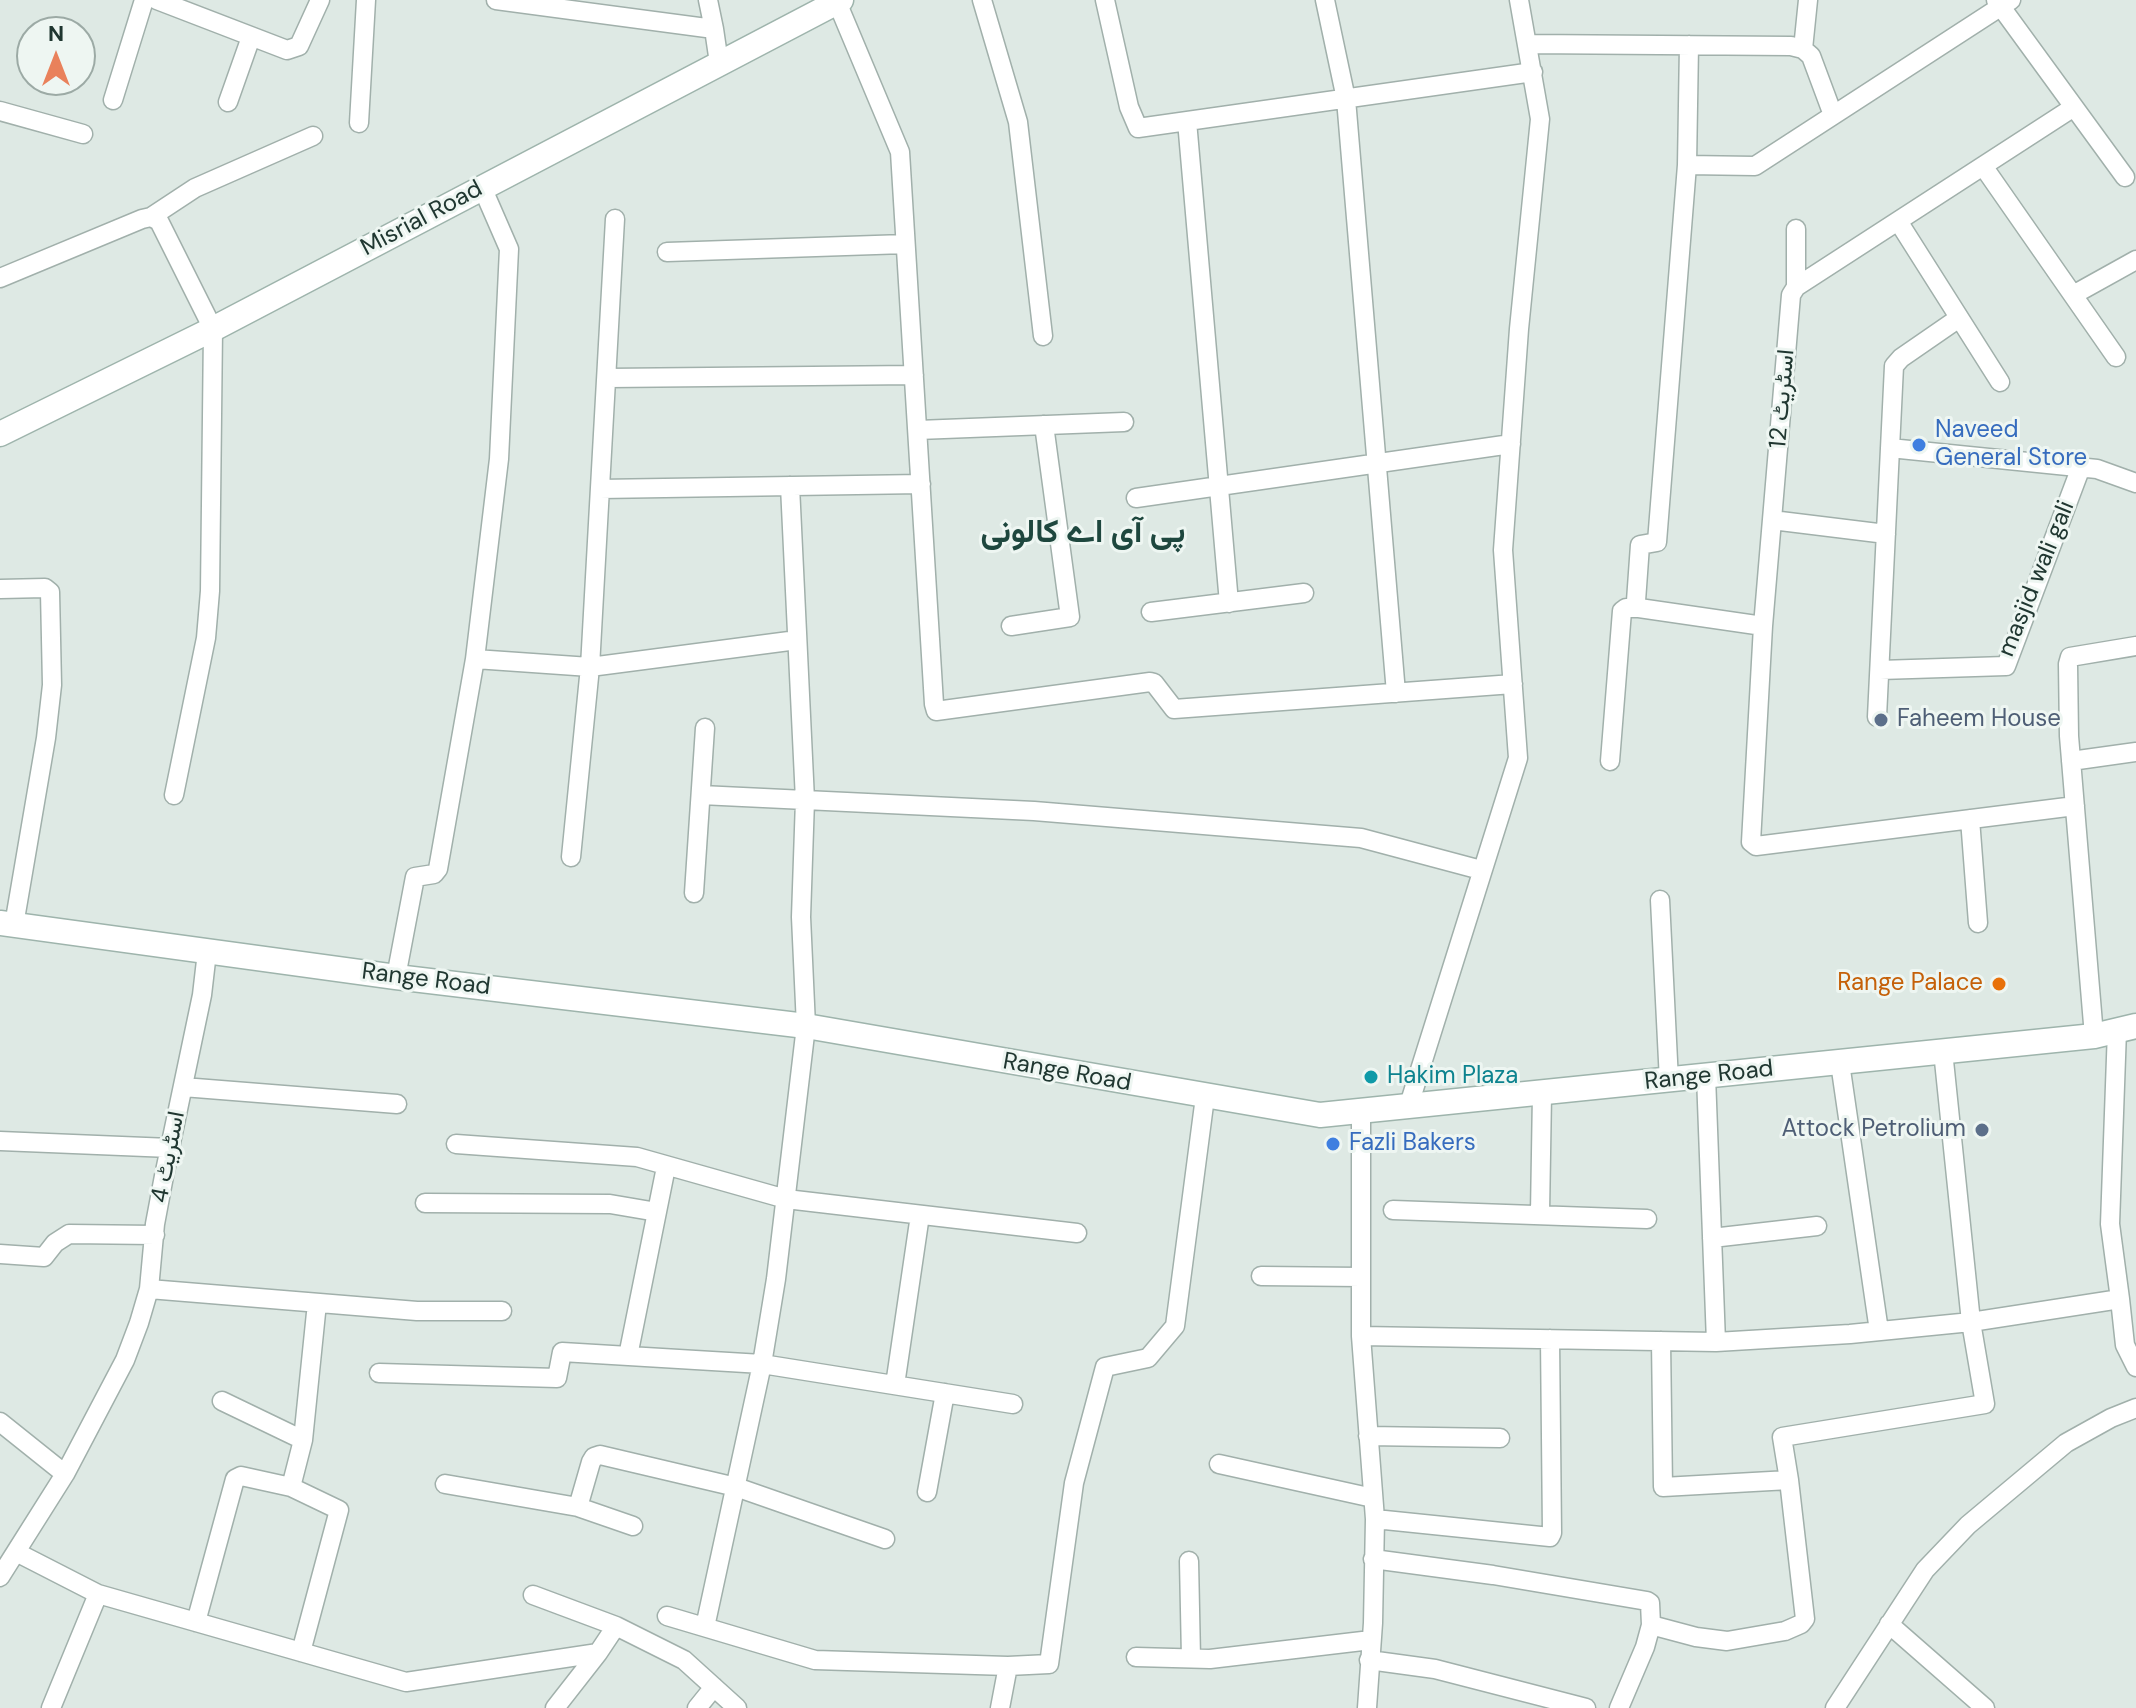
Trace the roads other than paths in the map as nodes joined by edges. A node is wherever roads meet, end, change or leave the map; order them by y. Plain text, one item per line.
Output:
1 (144, 0) edge
2 (157, 0) edge
3 (320, 0) edge
4 (366, 0) edge
5 (496, 0) edge
6 (708, 0) edge
7 (982, 0) edge
8 (1105, 0) edge
9 (1325, 0) edge
10 (1519, 0) edge
11 (1808, 0) edge
12 (839, 1) edge
13 (2002, 2) edge
14 (180, 4) edge
15 (714, 29) junction
16 (251, 37) junction
17 (1528, 44) junction
18 (1689, 45) junction
19 (1803, 49) junction
20 (719, 63) junction
21 (1533, 72) junction
22 (1346, 99) junction
23 (113, 100) dead end
24 (228, 102) dead end
25 (2074, 107) junction
26 (0, 111) edge
27 (1833, 115) junction
28 (1187, 121) junction
29 (359, 123) dead end
30 (83, 134) dead end
31 (313, 136) dead end
32 (1687, 165) junction
33 (1983, 166) junction
34 (2125, 177) dead end
35 (482, 187) junction
36 (151, 217) junction
37 (615, 219) dead end
38 (1898, 221) junction
39 (1796, 229) dead end
40 (905, 244) junction
41 (667, 252) dead end
42 (2136, 260) edge
43 (0, 278) edge
44 (1796, 287) junction
45 (2073, 295) junction
46 (1959, 318) junction
47 (213, 329) junction
48 (1043, 336) dead end
49 (2116, 357) dead end
50 (914, 375) junction
51 (608, 378) junction
52 (2000, 382) dead end
53 (1124, 422) dead end
54 (1044, 425) junction
55 (918, 430) junction
56 (0, 434) edge
57 (1511, 444) junction
58 (1890, 448) junction
59 (1375, 463) junction
60 (2081, 467) junction
61 (2136, 483) edge
62 (921, 484) junction
63 (790, 486) junction
64 (1218, 487) junction
65 (600, 489) junction
66 (1136, 498) dead end
67 (1772, 520) junction
68 (1886, 534) junction
69 (0, 589) edge
70 (1304, 593) dead end
71 (1229, 603) junction
72 (1639, 608) junction
73 (1151, 612) dead end
74 (1011, 626) dead end
75 (1763, 626) junction
76 (797, 640) junction
77 (2136, 646) edge
78 (475, 659) junction
79 (590, 667) junction
80 (1880, 670) junction
81 (1513, 684) junction
82 (1396, 693) junction
83 (1877, 717) dead end
84 (705, 728) dead end
85 (2136, 752) edge
86 (1610, 761) dead end
87 (2071, 761) junction
88 (174, 795) dead end
89 (701, 795) junction
90 (805, 800) junction
91 (2075, 806) junction
92 (1970, 819) junction
93 (571, 857) dead end
94 (1481, 870) junction
95 (694, 893) dead end
96 (1660, 900) dead end
97 (1978, 923) dead end
98 (7, 924) edge
99 (207, 952) junction
100 (396, 977) junction
101 (806, 1026) junction
102 (2116, 1031) edge
103 (1943, 1051) junction
104 (1840, 1063) junction
105 (1706, 1076) junction
106 (1669, 1081) junction
107 (183, 1087) junction
108 (1542, 1094) junction
109 (1205, 1097) junction
110 (397, 1104) dead end
111 (1408, 1108) junction
112 (1361, 1112) junction
113 (0, 1141) edge
114 (456, 1144) dead end
115 (170, 1148) junction
116 (666, 1167) junction
117 (786, 1199) junction
118 (425, 1203) dead end
119 (1393, 1210) dead end
120 (657, 1212) junction
121 (1540, 1213) junction
122 (920, 1215) junction
123 (1647, 1219) dead end
124 (1817, 1226) dead end
125 (1077, 1233) dead end
126 (155, 1235) junction
127 (1712, 1238) junction
128 (0, 1254) edge
129 (1261, 1276) dead end
130 (1361, 1277) junction
131 (149, 1289) junction
132 (2120, 1299) junction
133 (317, 1303) junction
134 (502, 1311) dead end
135 (1971, 1322) junction
136 (1879, 1331) junction
137 (1361, 1336) junction
138 (1550, 1339) junction
139 (1661, 1341) junction
140 (1716, 1342) junction
141 (628, 1356) junction
142 (762, 1364) junction
143 (2136, 1367) edge
144 (379, 1373) dead end
145 (895, 1385) junction
146 (945, 1393) junction
147 (222, 1401) dead end
148 (1013, 1404) dead end
149 (2136, 1408) edge
150 (0, 1422) edge
151 (1368, 1436) junction
152 (1500, 1438) dead end
153 (303, 1440) junction
154 (1219, 1464) dead end
155 (65, 1474) junction
156 (1789, 1480) junction
157 (445, 1484) dead end
158 (291, 1487) junction
159 (736, 1487) junction
160 (927, 1492) dead end
161 (1373, 1498) junction
162 (578, 1507) junction
163 (1375, 1519) junction
164 (633, 1526) dead end
165 (885, 1539) dead end
166 (16, 1552) junction
167 (1373, 1559) junction
168 (1189, 1561) dead end
169 (0, 1577) edge
170 (98, 1594) junction
171 (533, 1595) dead end
172 (667, 1616) dead end
173 (196, 1622) junction
174 (1889, 1624) junction
175 (1651, 1625) junction
176 (616, 1626) junction
177 (705, 1627) junction
178 (1371, 1640) junction
179 (301, 1652) junction
180 (598, 1653) junction
181 (1136, 1657) dead end
182 (1191, 1658) junction
183 (1369, 1660) junction
184 (1008, 1666) junction
185 (714, 1687) junction
186 (51, 1708) edge
187 (555, 1708) edge
188 (697, 1708) edge
189 (737, 1708) edge
190 (1000, 1708) edge
191 (1367, 1708) edge
192 (1586, 1708) edge
193 (1619, 1708) edge
194 (1835, 1708) edge
195 (1985, 1708) edge

1 - 23 street
2 - 14 street
3 - 16 street
4 - 29 street
5 - 15 street
6 - 15 street
7 - 48 street
8 - 28 street
9 - 22 street
10 - 17 street
11 - 19 street
12 - 20 main road, Misrial Road
12 - 40 street
13 - 25 street
13 - 27 street
14 - 16 street
15 - 20 street
16 - 24 street
17 - 18 street
17 - 21 street
18 - 19 street
18 - 32 street
19 - 27 street
20 - 35 main road, Misrial Road
21 - 22 street
21 - 57 street
22 - 28 street
22 - 59 street
25 - 33 street
25 - 34 street
26 - 30 street
27 - 32 street
28 - 64 street
31 - 36 street
32 - 72 street
33 - 38 street
33 - 45 street
35 - 47 main road, Misrial Road
35 - 78 street
36 - 43 street
36 - 47 street
37 - 51 street
38 - 44 street
38 - 46 street
39 - 44 street, اسٹریٹ 12
40 - 41 street
40 - 50 street
42 - 45 street
44 - 67 street, اسٹریٹ 12
45 - 49 street
46 - 52 street
46 - 58 street
47 - 56 main road, Misrial Road
47 - 88 street
50 - 51 street
50 - 55 street
51 - 65 street
53 - 54 street
54 - 55 street
54 - 74 street
55 - 62 street
57 - 59 street
57 - 81 street
58 - 60 street
58 - 68 street
59 - 64 street
59 - 82 street
60 - 61 street
60 - 80 street, masjid wali gali
62 - 63 street
62 - 82 street
63 - 65 street
63 - 76 street
64 - 66 street
64 - 71 street
65 - 79 street
67 - 68 street
67 - 75 street, اسٹریٹ 12
68 - 80 street
69 - 98 street
70 - 71 street
71 - 73 street
72 - 75 street
72 - 86 street
75 - 92 street, اسٹریٹ 12
76 - 79 street
76 - 90 street
77 - 87 street
78 - 79 street
78 - 100 street
79 - 93 street
80 - 83 street
81 - 82 street
81 - 94 street
84 - 89 street
85 - 87 street
87 - 91 street
89 - 90 street
89 - 95 street
90 - 94 street
90 - 101 street
91 - 92 street
91 - 102 street
92 - 97 street
94 - 111 street
96 - 106 street
98 - 99 main road, Range Road
99 - 100 main road, Range Road
99 - 107 street, اسٹریٹ 4
100 - 101 main road, Range Road
101 - 109 main road, Range Road
101 - 117 street
102 - 103 main road, Range Road
102 - 132 street
103 - 104 main road, Range Road
103 - 135 street
104 - 105 main road, Range Road
104 - 136 street
105 - 106 main road, Range Road
105 - 127 street
106 - 108 main road, Range Road
107 - 110 street
107 - 115 street, اسٹریٹ 4
108 - 111 main road, Range Road
108 - 121 street
109 - 112 main road, Range Road
109 - 184 street
111 - 112 main road, Range Road
112 - 130 street
113 - 115 street
114 - 116 street
115 - 126 street, اسٹریٹ 4
116 - 117 street
116 - 120 street
117 - 122 street
117 - 142 street
118 - 120 street
119 - 121 street
120 - 141 street
121 - 123 street
122 - 125 street
122 - 145 street
124 - 127 street
126 - 128 street
126 - 131 street, اسٹریٹ 4
127 - 140 street
129 - 130 street
130 - 137 street
131 - 133 street
131 - 155 street, اسٹریٹ 4
132 - 135 street
132 - 143 street
133 - 134 street
133 - 153 street
135 - 136 street
135 - 156 street
136 - 140 street
137 - 138 street
137 - 151 street
138 - 139 street
138 - 163 street
139 - 140 street
139 - 156 street
141 - 142 street
141 - 144 street
142 - 145 street
142 - 159 street
145 - 146 street
146 - 148 street
146 - 160 street
147 - 153 street
149 - 174 street
150 - 155 street
151 - 152 street
151 - 161 street
153 - 158 street
154 - 161 street
155 - 166 street, اسٹریٹ 4
156 - 175 street
157 - 162 street
158 - 173 street
158 - 179 street
159 - 162 street
159 - 165 street
159 - 177 street
161 - 163 street
162 - 164 street
163 - 167 street
166 - 169 street, اسٹریٹ 4
166 - 170 street
167 - 175 street
167 - 178 street
168 - 182 street
170 - 173 street
170 - 186 street
171 - 176 street
172 - 177 street
173 - 179 street
174 - 194 street
174 - 195 street
175 - 193 street
176 - 180 street
176 - 185 street
177 - 184 street
178 - 182 street
178 - 183 street
179 - 180 street
180 - 187 street
181 - 182 street
183 - 191 street
183 - 192 street
184 - 190 street
185 - 188 street
185 - 189 street

